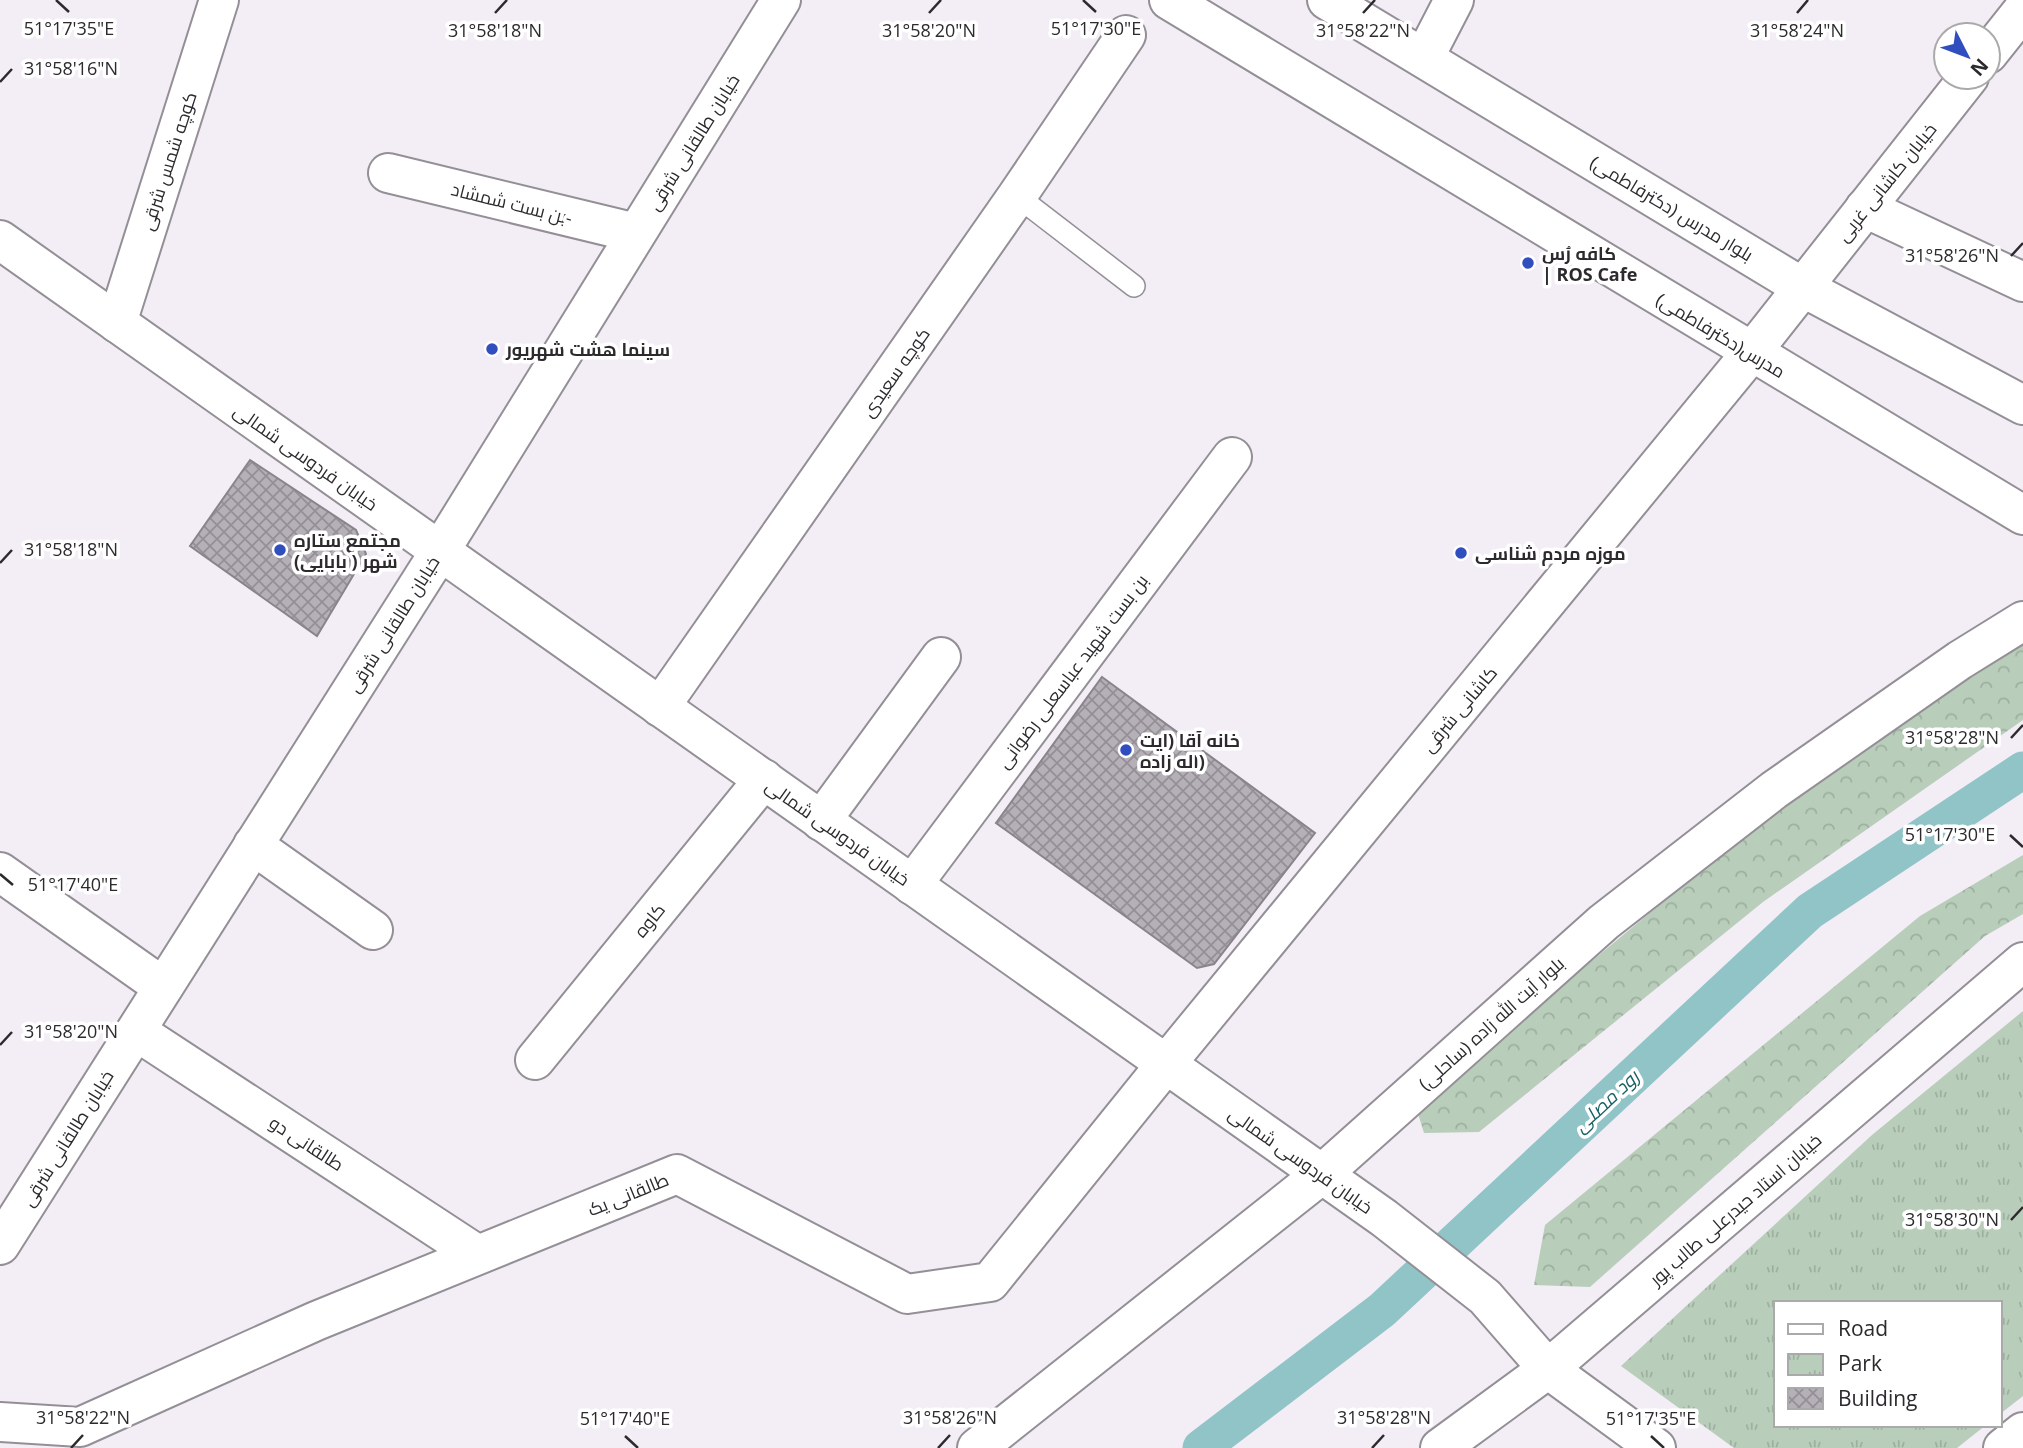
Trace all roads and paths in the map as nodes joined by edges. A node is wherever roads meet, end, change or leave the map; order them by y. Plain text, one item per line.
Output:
1 (219, 0) edge
2 (781, 0) edge
3 (1169, 0) edge
4 (1327, 0) edge
5 (1454, 0) edge
6 (2023, 10) edge
7 (1126, 35) dead end
8 (2002, 36) edge
9 (1424, 58) junction
10 (1958, 91) edge
11 (388, 173) dead end
12 (1017, 196) junction
13 (1865, 208) junction
14 (636, 233) junction
15 (0, 240) edge
16 (2023, 282) edge
17 (1134, 286) dead end
18 (1802, 287) junction
19 (117, 323) junction
20 (1751, 353) junction
21 (2023, 405) edge
22 (1232, 457) dead end
23 (2023, 515) edge
24 (440, 551) junction
25 (2023, 621) edge
26 (941, 657) dead end
27 (660, 707) junction
28 (764, 779) junction
29 (821, 821) junction
30 (253, 845) junction
31 (0, 872) edge
32 (912, 885) junction
33 (373, 930) dead end
34 (2023, 961) edge
35 (163, 987) junction
36 (136, 1031) junction
37 (535, 1060) dead end
38 (1166, 1064) junction
39 (1322, 1174) junction
40 (0, 1245) edge
41 (478, 1255) junction
42 (1548, 1369) junction
43 (0, 1422) edge
44 (2023, 1432) edge
45 (977, 1448) edge
46 (1440, 1448) edge
47 (1656, 1448) edge
48 (2003, 1448) edge

1 - 19 street, کوچه شمس شرقی
2 - 14 street, خیابان طالقانی شرقی
3 - 20 street, مدرس(دکترفاطمی)
4 - 9 street, بلوار مدرس (دکترفاطمی)
5 - 9 street
6 - 8 street
7 - 12 street, کوچه سعیدی
9 - 18 street, بلوار مدرس (دکترفاطمی)
10 - 13 street, خیابان کاشانی غربی
11 - 14 street, بن بست شمشاد-
12 - 17 lane
12 - 27 street, کوچه سعیدی
13 - 16 street
13 - 18 street, خیابان کاشانی غربی
14 - 24 street, خیابان طالقانی شرقی
15 - 19 street, خیابان فردوسی شمالی
18 - 20 street, خیابان کاشانی غربی
18 - 21 street, بلوار مدرس (دکترفاطمی)
19 - 24 street, خیابان فردوسی شمالی
20 - 23 street, مدرس(دکترفاطمی)
20 - 38 street, کاشانی شرقی
22 - 32 street, بن بست شهید عباسعلی رضوانی
24 - 27 street, خیابان فردوسی شمالی
24 - 30 street, خیابان طالقانی شرقی
25 - 39 street, بلوار آیت الله زاده (ساحلی)
26 - 29 street
27 - 28 street, خیابان فردوسی شمالی
28 - 29 street, خیابان فردوسی شمالی
28 - 37 street, کاوه
29 - 32 street, خیابان فردوسی شمالی
30 - 33 street
30 - 35 street, خیابان طالقانی شرقی
31 - 35 street
32 - 38 street, خیابان فردوسی شمالی
34 - 42 street, خیابان استاد حیدرعلی طالب پور
35 - 36 street, خیابان طالقانی شرقی
36 - 40 street, خیابان طالقانی شرقی
36 - 41 street, طالقانی دو
38 - 39 street, خیابان فردوسی شمالی
38 - 41 street, طالقانی یک
39 - 42 street, خیابان فردوسی شمالی
39 - 45 street, بلوار آیت الله زاده (ساحلی)
41 - 43 street, طالقانی یک
42 - 46 street, خیابان استاد حیدرعلی طالب پور
42 - 47 street, خیابان فردوسی شمالی
44 - 48 street

